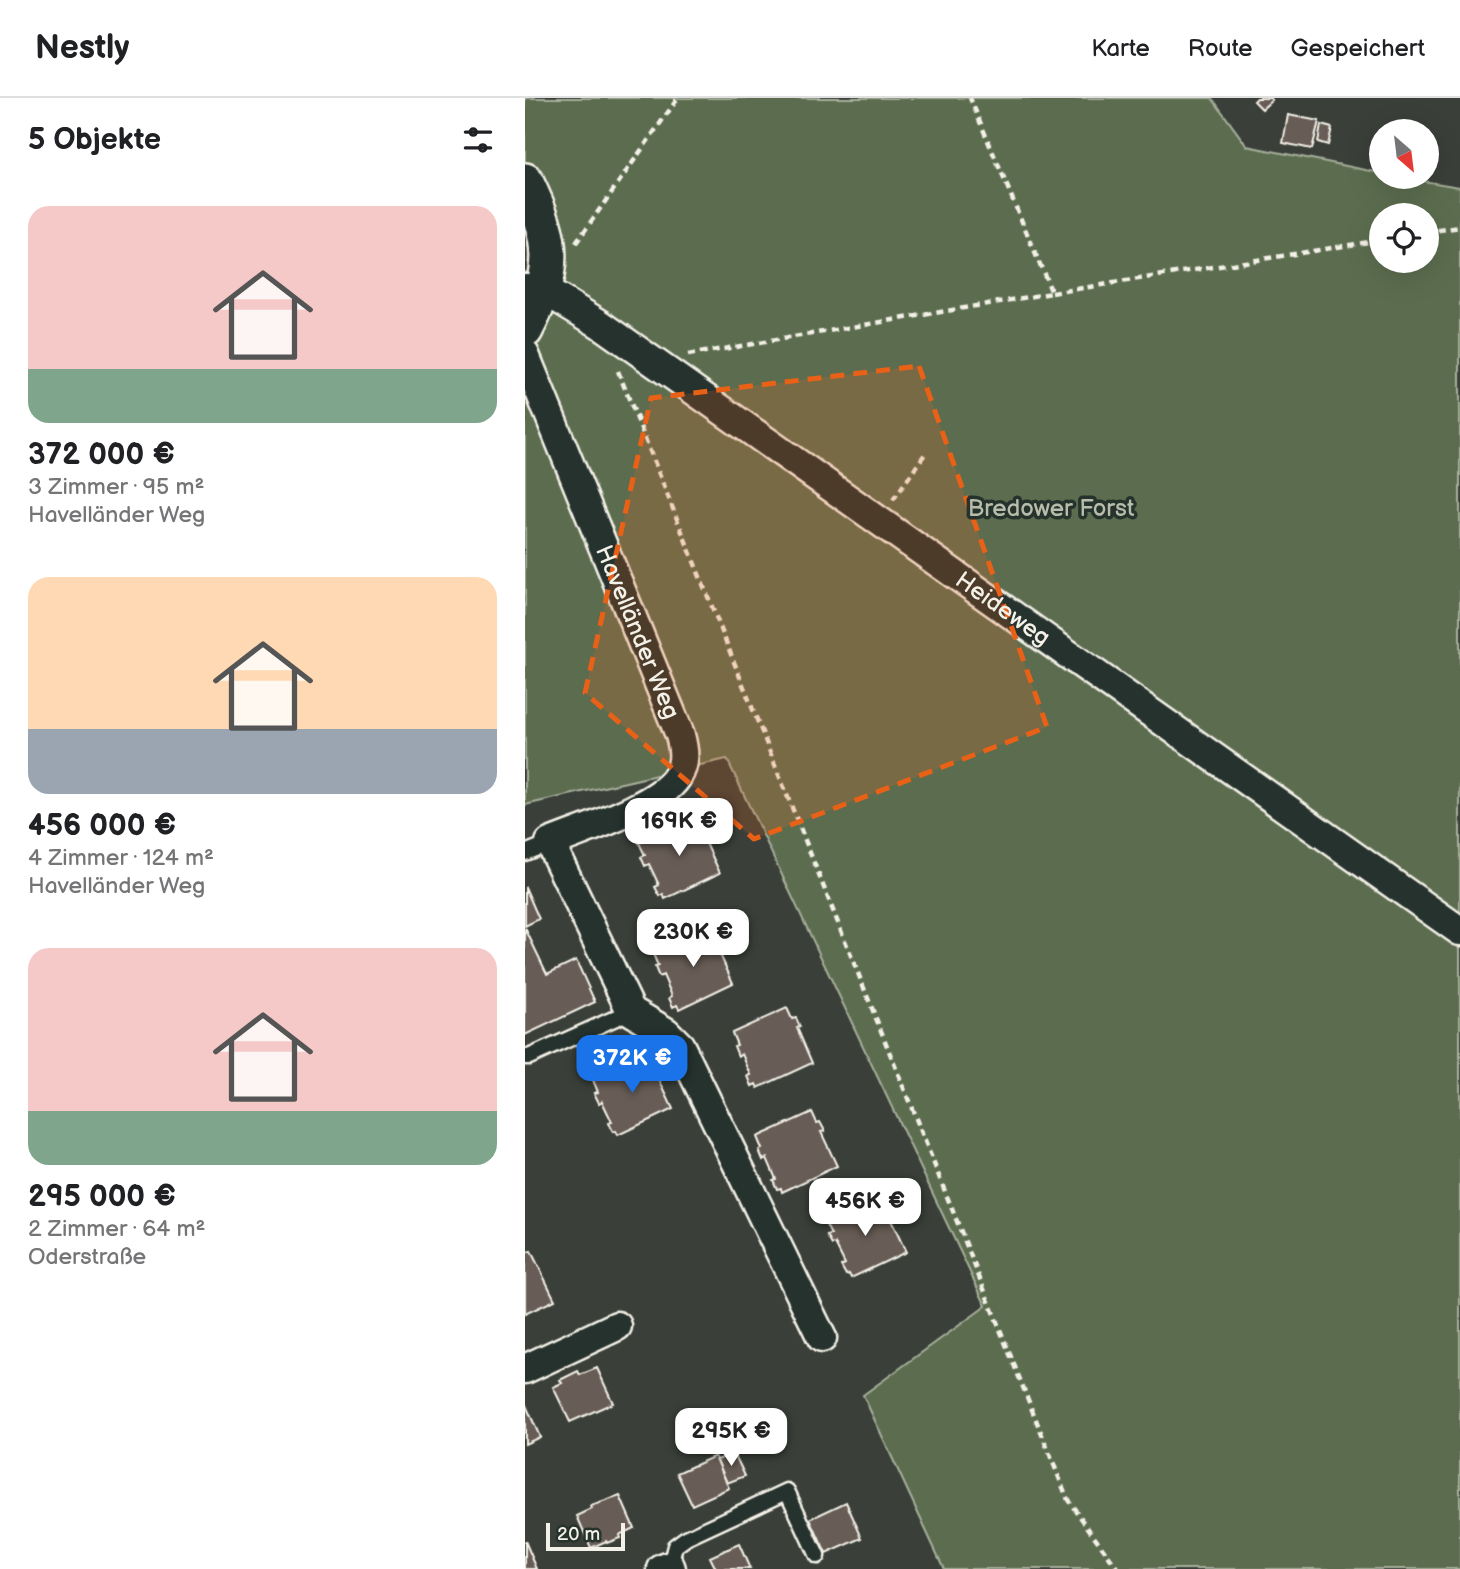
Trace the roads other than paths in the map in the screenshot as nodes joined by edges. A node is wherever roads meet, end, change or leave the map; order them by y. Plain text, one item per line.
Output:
1 (525, 181) edge
2 (534, 289) edge
3 (525, 330) edge
4 (525, 355) edge
5 (538, 848) edge
6 (1460, 931) edge
7 (631, 1011) junction
8 (525, 1057) edge
9 (617, 1326) dead end
10 (822, 1338) dead end
11 (525, 1369) edge
12 (817, 1556) dead end
13 (668, 1568) edge

1 - 2 street
2 - 3 street
2 - 6 street, Heideweg
4 - 5 street, Havelländer Weg
5 - 7 street, Havelländer Weg
7 - 8 lane
7 - 10 street
9 - 11 street
12 - 13 lane

